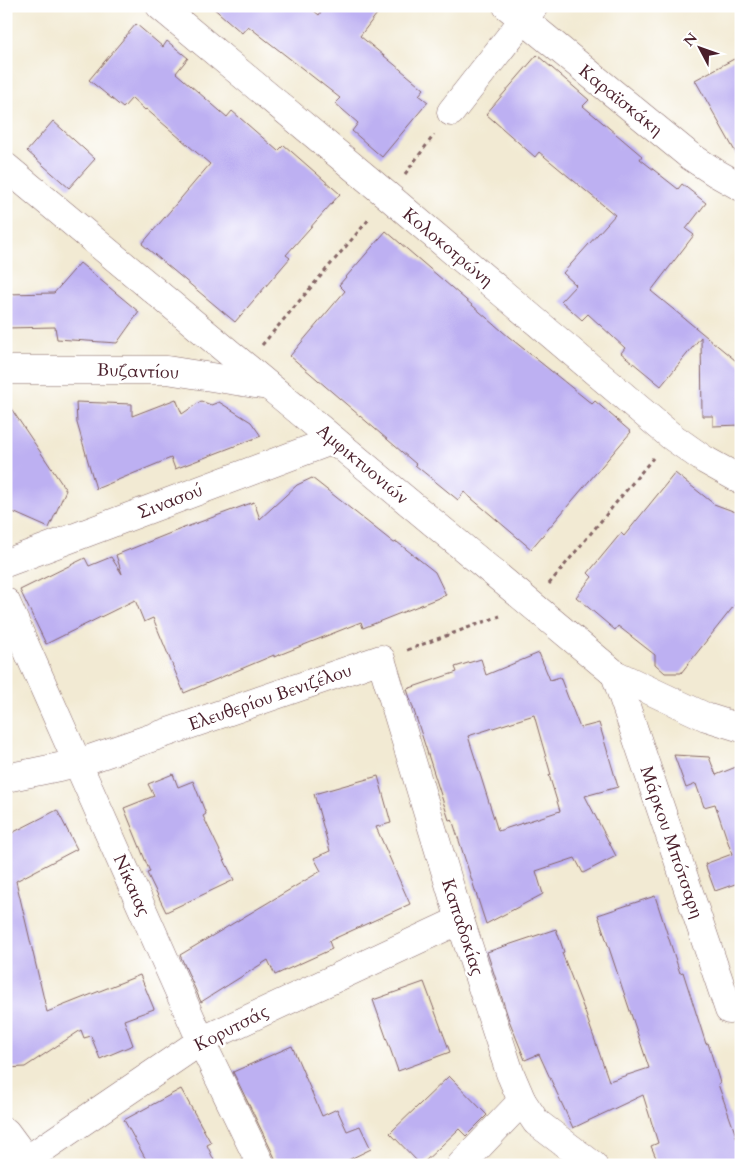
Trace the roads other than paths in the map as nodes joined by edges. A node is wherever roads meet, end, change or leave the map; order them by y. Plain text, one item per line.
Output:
1 (160, 6) edge
2 (521, 11) edge
3 (451, 112) road end
4 (6, 167) edge
5 (741, 186) edge
6 (6, 370) edge
7 (269, 386) junction
8 (334, 440) junction
9 (741, 480) edge
10 (6, 563) edge
11 (6, 602) edge
12 (381, 659) joint
13 (615, 674) junction
14 (741, 728) edge
15 (78, 763) junction
16 (6, 778) edge
17 (460, 920) junction
18 (735, 1009) edge
19 (201, 1041) junction
20 (522, 1101) junction
21 (6, 1132) edge
22 (22, 1162) edge
23 (261, 1165) edge
24 (461, 1165) edge
25 (593, 1165) edge

1 - 9 street, Κολοκοτρώνη
2 - 3 street
2 - 5 street, Καραϊσκάκη
4 - 7 street, Αμφικτυονιών
6 - 7 street, Βυζαντίου
7 - 8 street, Αμφικτυονιών
8 - 10 street, Σινασού
8 - 13 street, Αμφικτυονιών
11 - 15 street, Νίκαιας
12 - 15 street, Ελευθερίου Βενιζέλου
12 - 17 street, Καπαδοκίας
13 - 14 street, Αμφικτυονιών
13 - 18 street, Μάρκου Μπότσαρη
15 - 16 street, Ελευθερίου Βενιζέλου
15 - 19 street, Νίκαιας
17 - 19 street, Κορυτσάς
17 - 20 street, Καπαδοκίας
19 - 22 street, Κορυτσάς
19 - 23 street, Νίκαιας
20 - 24 street
20 - 25 street, Καπαδοκίας
21 - 22 street

